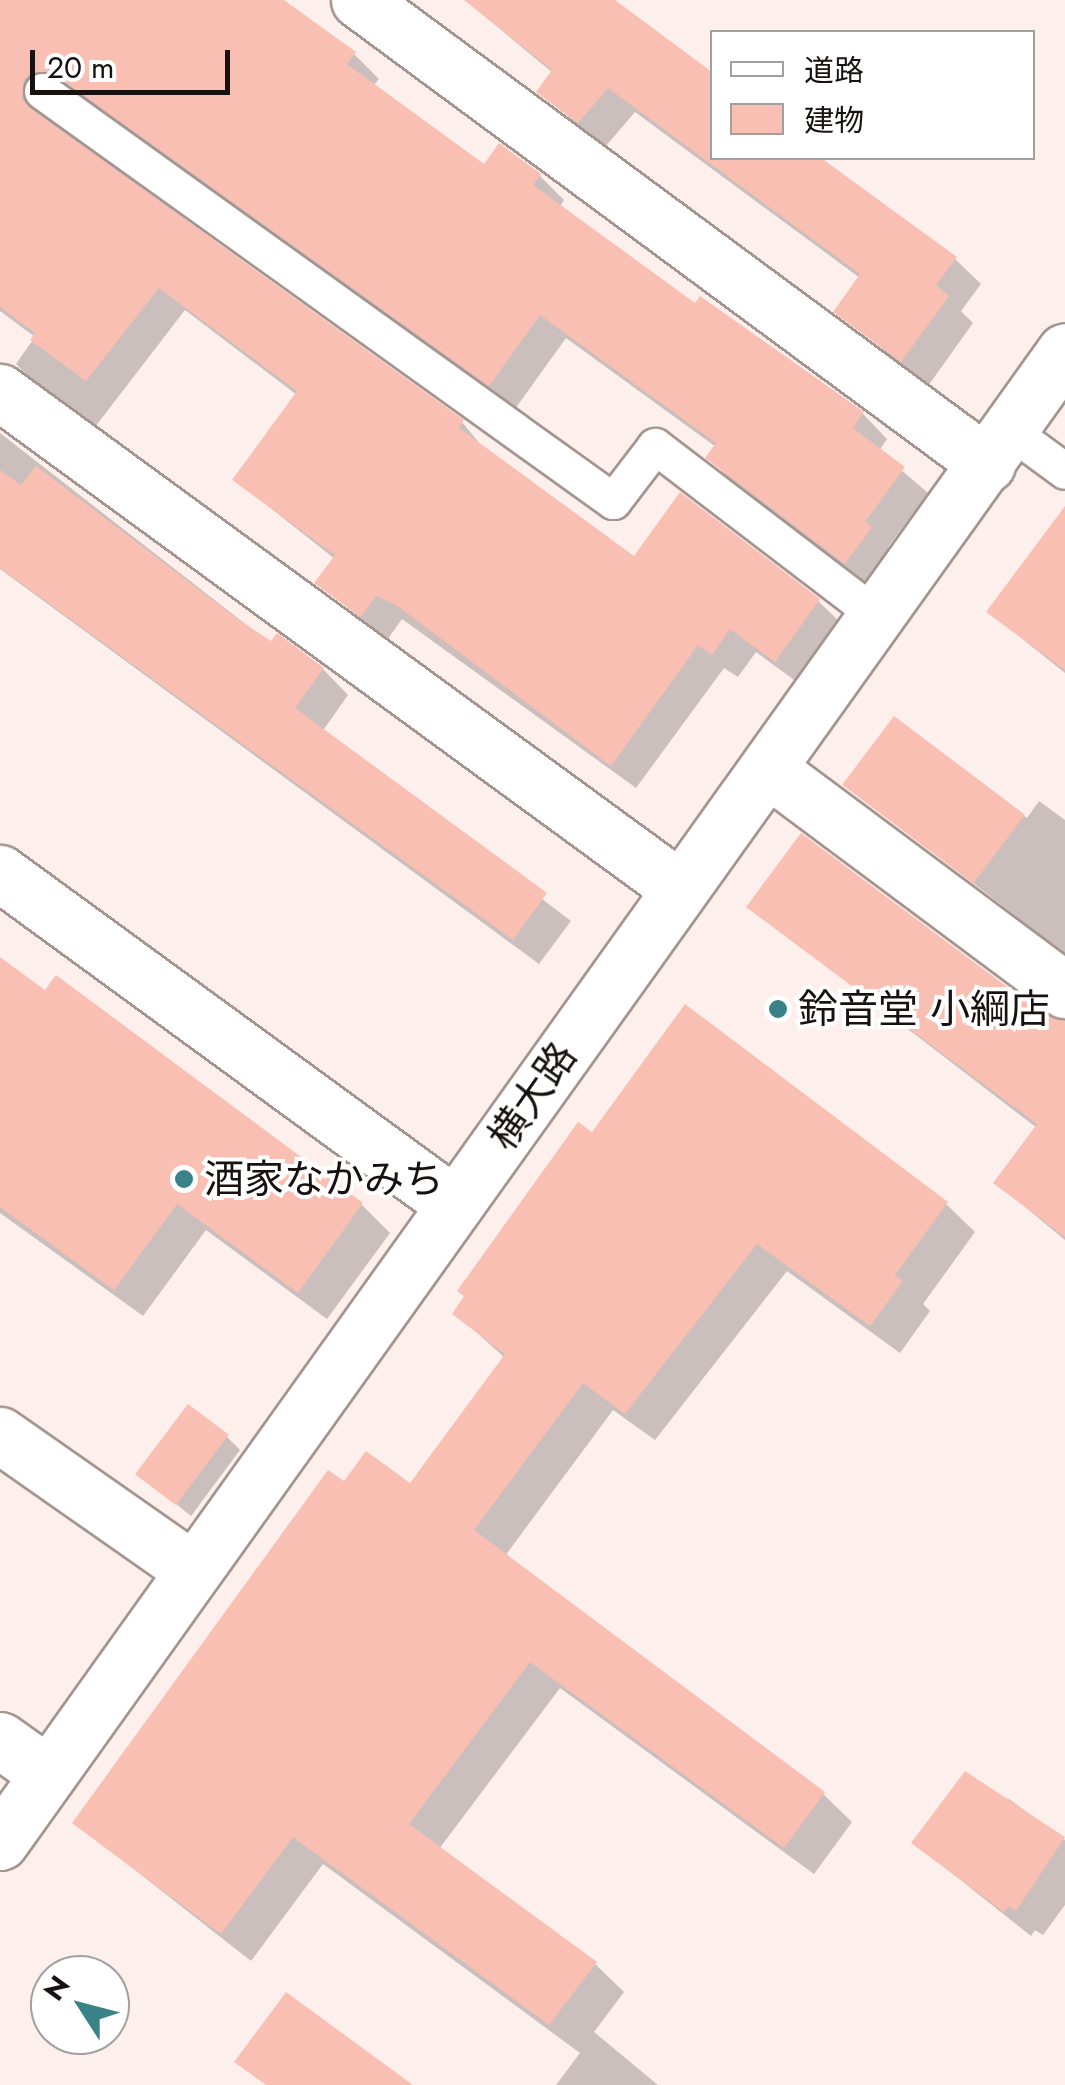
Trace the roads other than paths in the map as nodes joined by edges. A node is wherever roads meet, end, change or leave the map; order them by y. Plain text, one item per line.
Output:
1 (358, 0) edge
2 (42, 92) dead end
3 (1065, 352) edge
4 (0, 392) edge
5 (998, 447) junction
6 (1065, 471) edge
7 (877, 616) junction
8 (768, 769) junction
9 (0, 873) edge
10 (678, 888) junction
11 (1065, 990) edge
12 (455, 1205) junction
13 (0, 1435) edge
14 (190, 1568) junction
15 (0, 1740) edge
16 (48, 1774) junction
17 (0, 1842) edge

1 - 5 street
2 - 7 lane
3 - 5 street, 横大路
4 - 10 street
5 - 6 lane
5 - 7 street, 横大路
7 - 8 street, 横大路
8 - 10 street, 横大路
8 - 11 street
9 - 12 street
10 - 12 street, 横大路
12 - 14 street, 横大路
13 - 14 street
14 - 16 street, 横大路
15 - 16 street
16 - 17 street, 横大路

